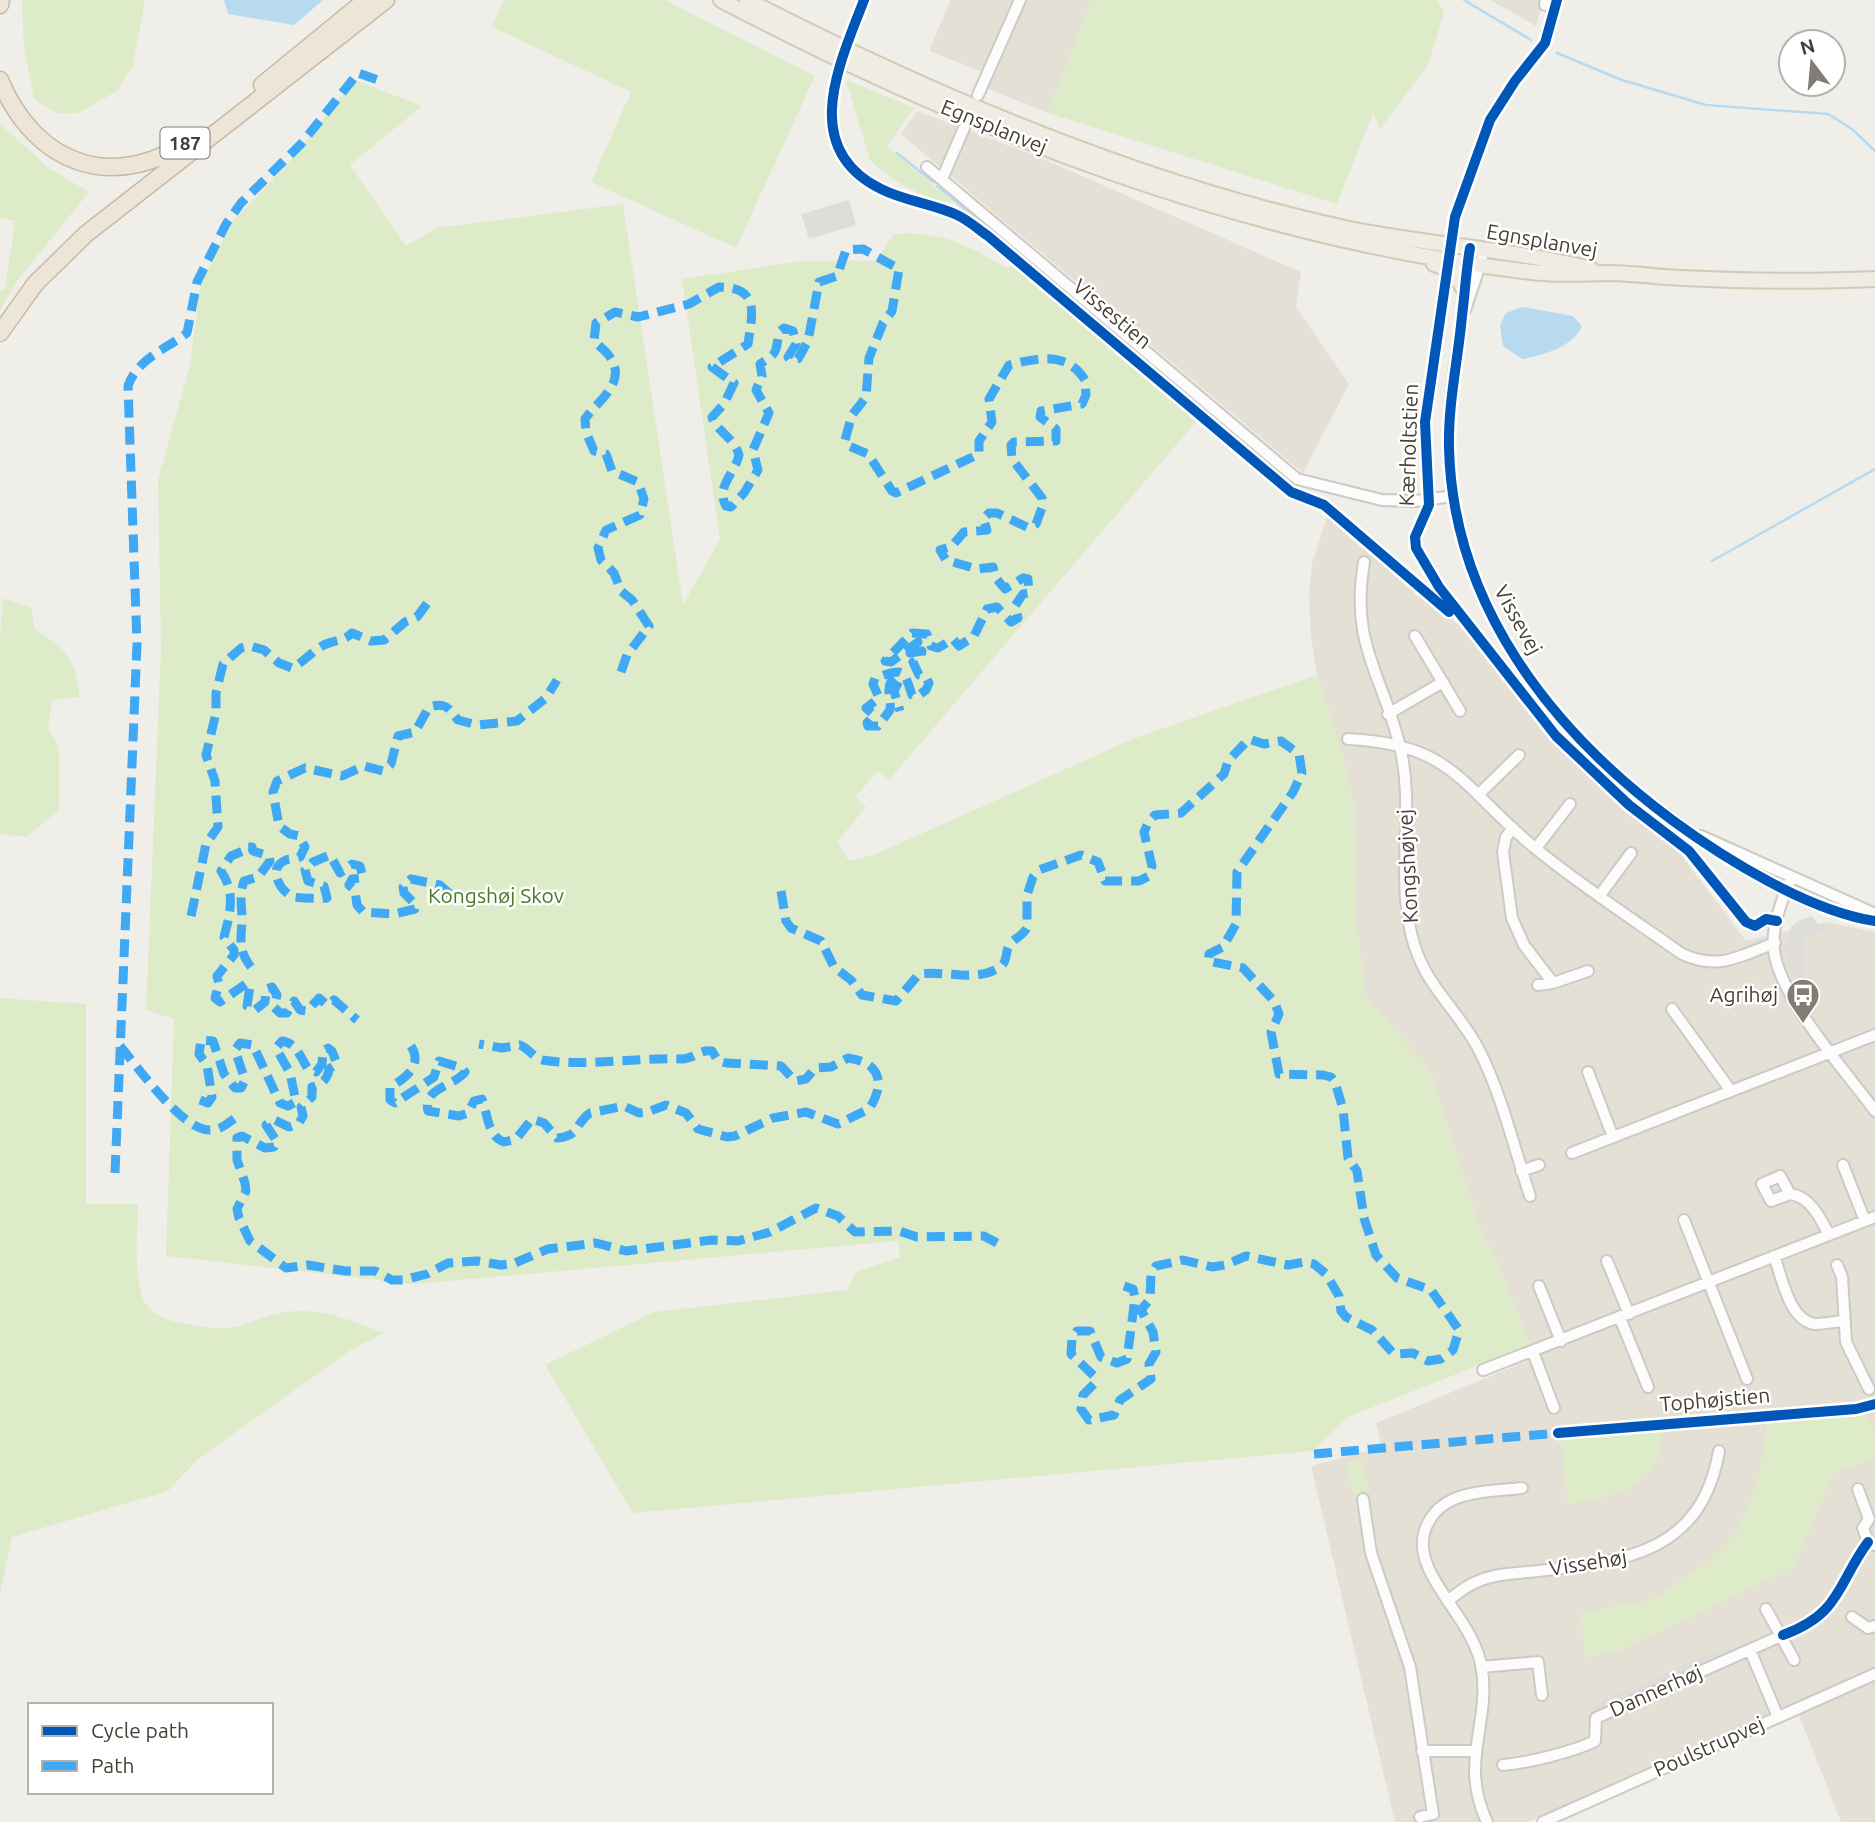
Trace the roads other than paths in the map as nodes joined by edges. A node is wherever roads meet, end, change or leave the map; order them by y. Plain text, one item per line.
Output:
1 (366, 0) edge
2 (386, 0) edge
3 (721, 0) edge
4 (747, 0) edge
5 (1020, 0) edge
6 (971, 75) dead end
7 (0, 80) edge
8 (984, 80) junction
9 (978, 95) dead end
10 (964, 128) dead end
11 (927, 167) dead end
12 (942, 179) junction
13 (1383, 247) junction
14 (1477, 257) junction
15 (1610, 273) junction
16 (1875, 279) edge
17 (1463, 288) junction
18 (1462, 316) junction
19 (0, 333) edge
20 (1453, 496) junction
21 (1364, 562) dead end
22 (1415, 636) dead end
23 (1443, 682) junction
24 (1460, 711) dead end
25 (1388, 714) junction
26 (1348, 739) dead end
27 (1399, 744) junction
28 (1519, 755) dead end
29 (1479, 794) junction
30 (1570, 804) dead end
31 (1513, 828) junction
32 (1683, 828) junction
33 (1536, 848) junction
34 (1631, 853) dead end
35 (1791, 878) junction
36 (1786, 889) junction
37 (1600, 895) junction
38 (1875, 914) edge
39 (1875, 921) edge
40 (1774, 943) junction
41 (1588, 971) dead end
42 (1553, 983) junction
43 (1538, 985) dead end
44 (1672, 1009) dead end
45 (1875, 1035) edge
46 (1831, 1052) junction
47 (1588, 1072) dead end
48 (1731, 1091) junction
49 (1875, 1111) edge
50 (1613, 1137) junction
51 (1572, 1153) dead end
52 (1539, 1165) dead end
53 (1843, 1165) dead end
54 (1521, 1171) junction
55 (1790, 1194) dead end
56 (1530, 1196) dead end
57 (1870, 1219) edge
58 (1684, 1220) dead end
59 (1829, 1235) junction
60 (1774, 1256) junction
61 (1607, 1261) dead end
62 (1837, 1265) dead end
63 (1708, 1282) junction
64 (1539, 1286) dead end
65 (1625, 1316) junction
66 (1843, 1321) junction
67 (1561, 1341) junction
68 (1533, 1352) junction
69 (1483, 1370) dead end
70 (1747, 1379) dead end
71 (1648, 1387) dead end
72 (1869, 1389) dead end
73 (1555, 1408) dead end
74 (1719, 1451) dead end
75 (1522, 1488) dead end
76 (1858, 1489) dead end
77 (1363, 1499) dead end
78 (1875, 1545) edge
79 (1449, 1600) junction
80 (1766, 1609) dead end
81 (1852, 1617) dead end
82 (1875, 1626) edge
83 (1783, 1635) junction
84 (1749, 1650) junction
85 (1794, 1660) dead end
86 (1482, 1667) junction
87 (1875, 1674) edge
88 (1542, 1695) dead end
89 (1778, 1717) junction
90 (1422, 1751) junction
91 (1474, 1751) junction
92 (1503, 1765) dead end
93 (1420, 1816) dead end
94 (1487, 1822) edge
95 (1544, 1822) edge

1 - 7 highway, 187
2 - 19 highway, 187
3 - 13 main road, Egnsplanvej
4 - 14 main road, Egnsplanvej
5 - 8 street
6 - 8 street
8 - 9 street
10 - 12 street
11 - 12 street
12 - 20 street
13 - 14 main road, Egnsplanvej
13 - 17 main road
14 - 15 main road, Egnsplanvej
14 - 15 main road, Egnsplanvej
14 - 17 street, Vissevej
14 - 18 street, Vissevej
15 - 16 main road, Egnsplanvej
17 - 18 street, Vissevej
18 - 20 street, Vissevej
20 - 32 street, Vissevej
21 - 25 street, Kongshøjvej
22 - 23 street
23 - 24 street
23 - 25 street
25 - 27 street, Kongshøjvej
26 - 27 street
27 - 29 street
27 - 54 street, Kongshøjvej
28 - 29 street
29 - 31 street
30 - 33 street
31 - 33 street
31 - 42 street
32 - 35 street, Vissevej
32 - 36 street, Vissevej
33 - 37 street
34 - 37 street
35 - 36 street
35 - 38 street, Vissevej
36 - 39 street, Vissevej
36 - 40 street
37 - 40 street
40 - 46 street
41 - 42 street
42 - 43 street
44 - 48 street
45 - 46 street
46 - 48 street
46 - 49 street
47 - 50 street
48 - 50 street
50 - 51 street
52 - 54 street
53 - 57 street
54 - 56 street, Kongshøjvej
55 - 59 street
57 - 59 street
58 - 63 street
59 - 60 street
60 - 63 street
60 - 66 street
61 - 65 street
62 - 66 street
63 - 65 street
63 - 70 street
64 - 67 street
65 - 67 street
65 - 71 street
66 - 72 street
67 - 68 street
68 - 69 street
68 - 73 street
74 - 79 street, Vissehøj
75 - 79 street
76 - 78 street
77 - 90 street
79 - 86 street
80 - 83 street
81 - 82 street
83 - 84 street, Dannerhøj
83 - 85 street
84 - 89 street
84 - 92 street, Dannerhøj
86 - 88 street
86 - 91 street
87 - 89 street, Poulstrupvej
89 - 95 street, Poulstrupvej
90 - 91 street
90 - 93 street
91 - 94 street

